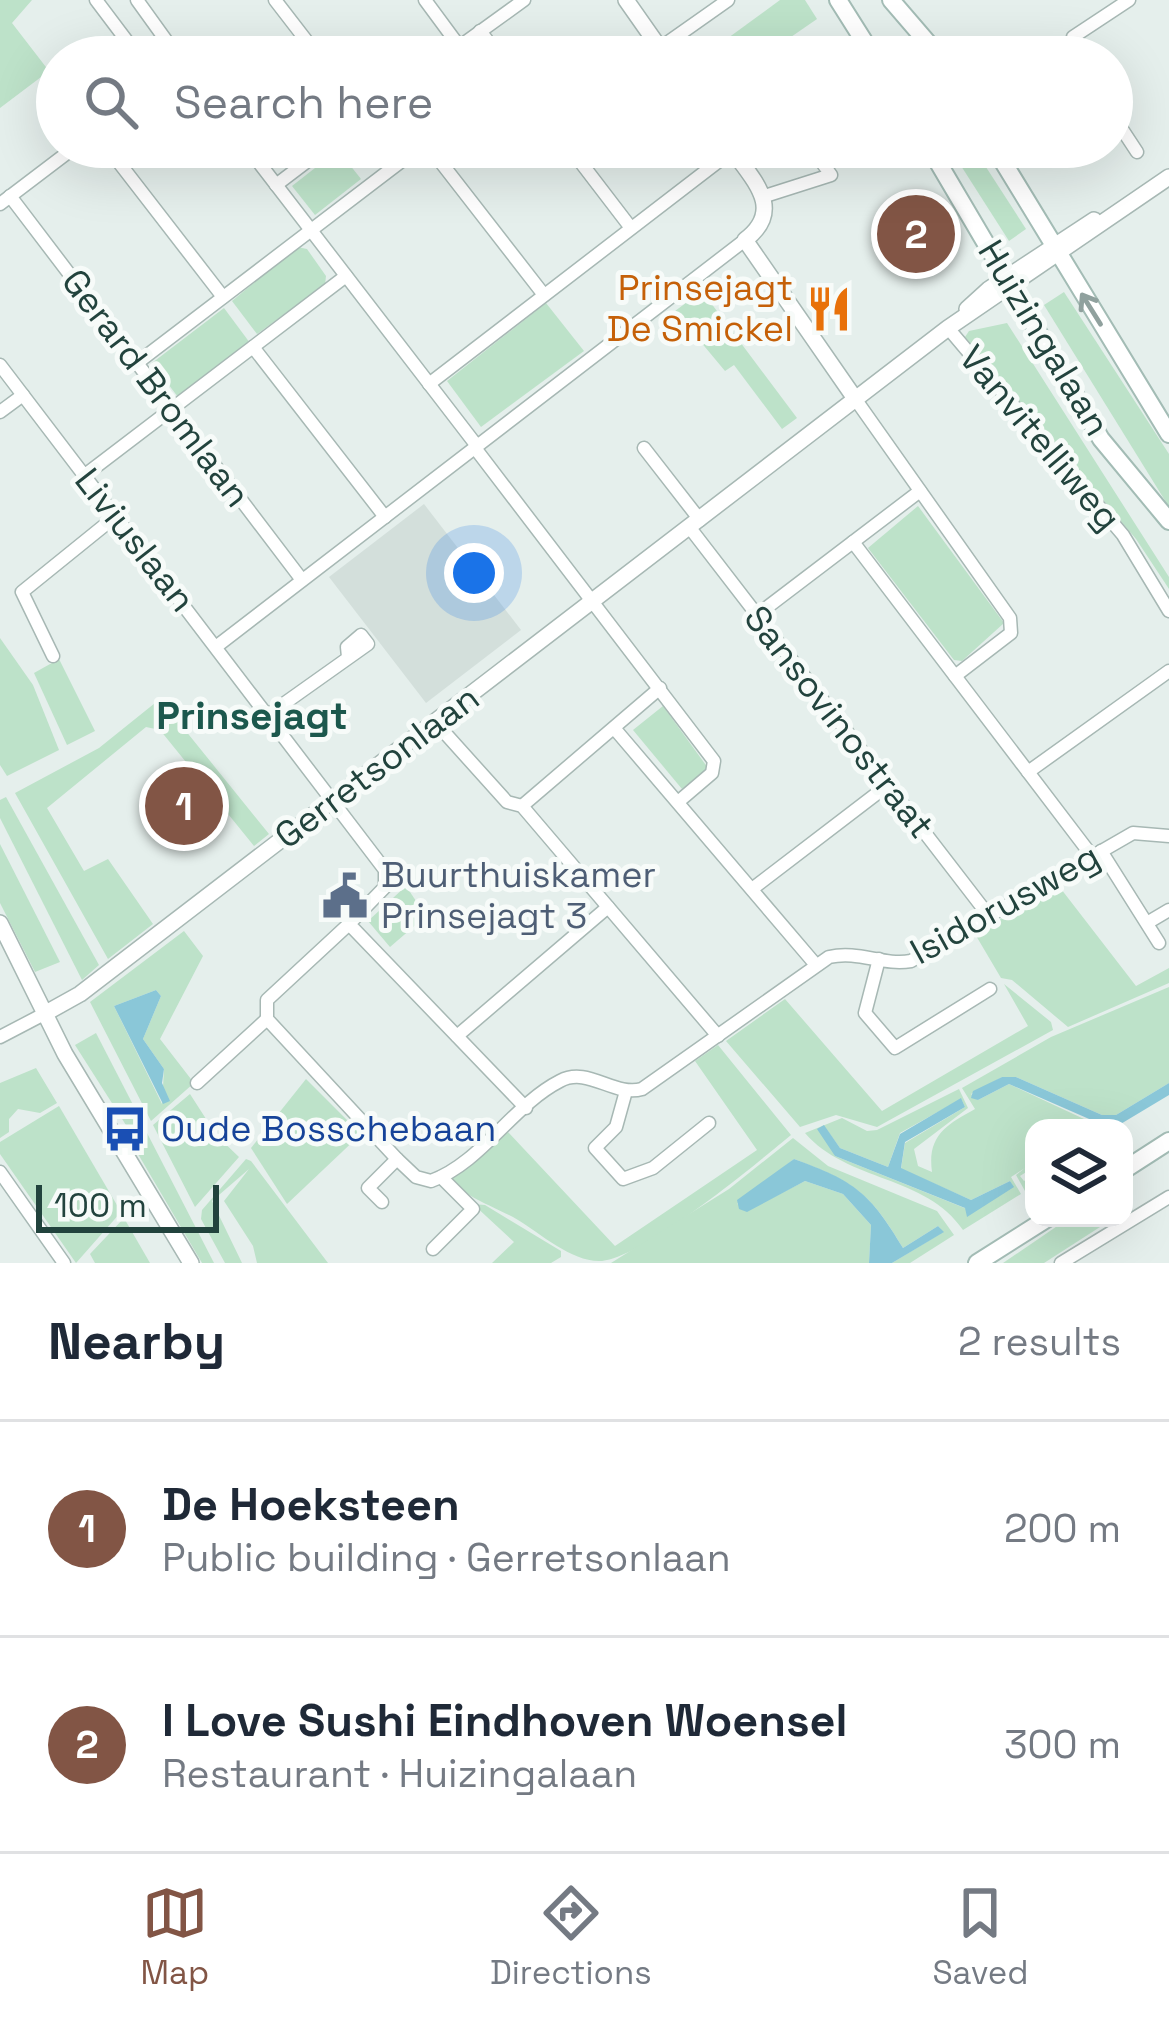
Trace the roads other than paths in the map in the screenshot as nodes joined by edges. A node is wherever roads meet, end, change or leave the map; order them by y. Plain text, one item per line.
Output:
1 (97, 0) edge
2 (274, 0) edge
3 (424, 0) edge
4 (524, 0) edge
5 (626, 0) edge
6 (728, 0) edge
7 (838, 0) edge
8 (891, 0) edge
9 (1129, 0) edge
10 (138, 3) edge
11 (480, 31) junction
12 (124, 36) edge
13 (162, 36) edge
14 (302, 36) edge
15 (451, 36) edge
16 (473, 36) edge
17 (484, 36) edge
18 (651, 36) edge
19 (684, 36) edge
20 (861, 36) edge
21 (922, 36) edge
22 (1075, 36) edge
23 (1133, 146) edge
24 (1137, 152) dead end
25 (47, 168) edge
26 (123, 168) edge
27 (263, 168) edge
28 (298, 168) edge
29 (392, 168) edge
30 (445, 168) edge
31 (585, 168) edge
32 (707, 168) edge
33 (745, 168) edge
34 (826, 168) edge
35 (941, 168) edge
36 (1007, 168) edge
37 (1169, 177) edge
38 (276, 185) junction
39 (765, 196) junction
40 (5, 200) edge
41 (631, 228) junction
42 (311, 230) junction
43 (745, 240) junction
44 (1056, 251) junction
45 (346, 276) junction
46 (1009, 282) junction
47 (544, 295) junction
48 (223, 297) junction
49 (948, 328) junction
50 (253, 347) junction
51 (137, 363) junction
52 (0, 365) edge
53 (429, 384) junction
54 (23, 395) junction
55 (856, 400) junction
56 (171, 409) junction
57 (0, 412) edge
58 (1169, 434) edge
59 (476, 447) junction
60 (644, 448) dead end
61 (85, 475) junction
62 (920, 491) junction
63 (116, 516) junction
64 (385, 517) junction
65 (1169, 521) edge
66 (695, 524) junction
67 (853, 542) junction
68 (302, 580) junction
69 (593, 601) junction
70 (1169, 611) edge
71 (757, 616) junction
72 (217, 646) junction
73 (53, 656) dead end
74 (347, 657) dead end
75 (1169, 671) edge
76 (955, 676) junction
77 (661, 688) junction
78 (268, 715) junction
79 (436, 723) junction
80 (614, 728) junction
81 (1028, 772) junction
82 (888, 785) junction
83 (332, 801) junction
84 (678, 802) junction
85 (522, 806) junction
86 (1169, 836) edge
87 (1096, 854) junction
88 (752, 889) junction
89 (608, 907) junction
90 (1169, 910) edge
91 (989, 916) junction
92 (1147, 922) junction
93 (0, 923) edge
94 (349, 924) junction
95 (1159, 944) dead end
96 (879, 959) junction
97 (815, 964) junction
98 (990, 989) dead end
99 (48, 1012) junction
100 (267, 1018) junction
101 (0, 1036) edge
102 (457, 1036) junction
103 (718, 1036) junction
104 (197, 1082) dead end
105 (626, 1091) junction
106 (526, 1108) junction
107 (709, 1124) dead end
108 (1169, 1141) edge
109 (397, 1159) junction
110 (1133, 1164) edge
111 (0, 1172) edge
112 (441, 1177) junction
113 (1169, 1197) edge
114 (382, 1202) dead end
115 (1034, 1227) edge
116 (433, 1249) dead end
117 (64, 1263) edge
118 (191, 1263) edge
119 (977, 1263) edge
120 (1061, 1263) edge

1 - 12 street
2 - 14 street
3 - 15 street
4 - 11 street
5 - 18 street
6 - 19 street
7 - 20 main road
8 - 21 main road
9 - 22 street
10 - 13 street
11 - 16 street
11 - 17 street
23 - 24 street
25 - 40 street
26 - 48 street
27 - 38 street
28 - 38 street
29 - 42 street
30 - 47 street
31 - 41 street
32 - 41 street
33 - 39 street
34 - 39 street
35 - 46 main road, Huizingalaan
36 - 44 main road, Huizingalaan
37 - 44 street, Gerretsonlaan
38 - 42 street
39 - 43 street
40 - 51 street, Gerard Bromlaan
41 - 47 street
42 - 45 street
42 - 48 street
43 - 55 street
43 - 59 street
44 - 46 street, Gerretsonlaan
58 -> 44 main road, Huizingalaan
45 - 50 street
45 - 53 street
46 - 49 street, Gerretsonlaan
46 - 65 main road, Huizingalaan
47 - 53 street
48 - 51 street
49 - 55 street, Gerretsonlaan
49 - 70 street, Vanvitelliweg
50 - 56 street
50 - 64 street
51 - 56 street, Gerard Bromlaan
52 - 54 street, Liviuslaan
53 - 59 street
54 - 57 street
54 - 61 street, Liviuslaan
55 - 62 street
55 - 66 street, Gerretsonlaan
56 - 61 street
56 - 68 street, Gerard Bromlaan
59 - 64 street
59 - 69 street
60 - 66 street
61 - 63 street, Liviuslaan
62 - 67 street
62 - 76 street
63 - 72 street, Liviuslaan
63 - 73 street
64 - 68 street
66 - 69 street, Gerretsonlaan
66 - 71 street, Sansovinostraat
67 - 71 street
67 - 76 street
68 - 72 street
69 - 77 street
69 - 79 street, Gerretsonlaan
71 - 82 street, Sansovinostraat
72 - 78 street, Liviuslaan
74 - 78 street
75 - 81 street
76 - 81 street
77 - 80 street
77 - 84 street
78 - 83 street, Liviuslaan
79 - 83 street, Gerretsonlaan
79 - 85 street
80 - 84 street
80 - 85 street
81 - 87 street
82 - 88 street
82 - 91 street, Sansovinostraat
83 - 94 street, Liviuslaan
83 - 99 street, Gerretsonlaan
84 - 88 street
85 - 89 street
86 - 87 street, Isidorusweg
87 - 91 street, Isidorusweg
87 - 92 street
88 - 97 street
89 - 102 street
89 - 103 street
90 - 92 street
91 - 96 street, Isidorusweg
92 - 95 street
93 - 99 street
94 - 100 street
94 - 102 street
96 - 97 street, Isidorusweg
96 - 98 street
97 - 103 street
99 - 101 street
99 - 118 street
100 - 104 street
100 - 109 street
102 - 106 street
103 - 105 street
105 - 106 street
105 - 107 street
106 - 112 street
108 - 110 main road
109 - 112 street
109 - 114 street
111 - 117 street
112 - 116 street
113 - 120 street
115 - 119 main road

